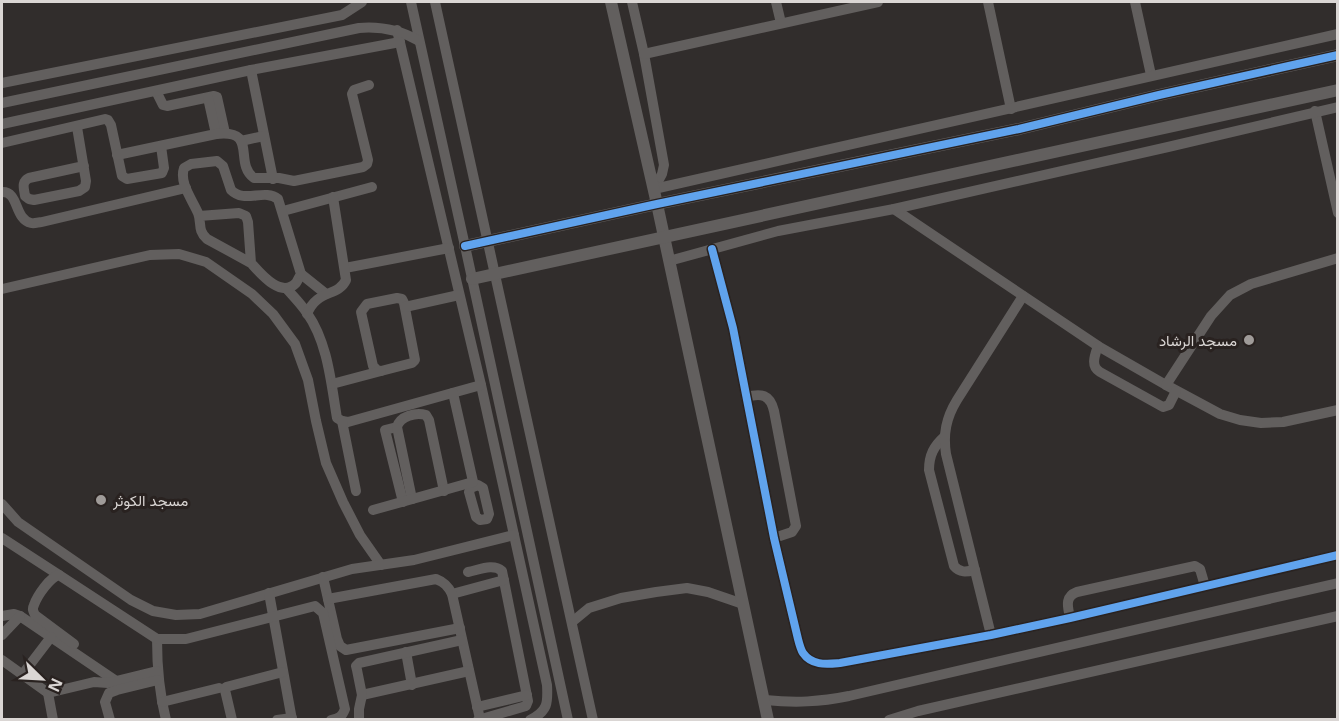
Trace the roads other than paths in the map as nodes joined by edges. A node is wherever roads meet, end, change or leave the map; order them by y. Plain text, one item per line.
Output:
1 (362, 2) edge
2 (411, 2) edge
3 (435, 2) edge
4 (611, 2) edge
5 (632, 2) edge
6 (776, 2) edge
7 (878, 2) edge
8 (988, 2) edge
9 (1135, 2) edge
10 (342, 15) junction
11 (781, 23) junction
12 (397, 30) junction
13 (346, 31) junction
14 (1338, 34) edge
15 (420, 41) junction
16 (400, 42) junction
17 (644, 54) junction
18 (1338, 56) edge
19 (251, 70) junction
20 (1151, 75) junction
21 (2, 83) edge
22 (369, 85) dead end
23 (1338, 90) edge
24 (156, 91) junction
25 (2, 103) edge
26 (1338, 107) edge
27 (1011, 109) junction
28 (1316, 111) junction
29 (2, 124) edge
30 (77, 127) junction
31 (221, 134) junction
32 (264, 136) junction
33 (241, 141) junction
34 (2, 143) edge
35 (162, 146) junction
36 (117, 155) junction
37 (84, 166) junction
38 (273, 179) junction
39 (372, 187) dead end
40 (186, 188) junction
41 (654, 189) junction
42 (2, 192) edge
43 (238, 195) junction
44 (333, 197) junction
45 (657, 204) junction
46 (894, 208) junction
47 (283, 211) junction
48 (239, 213) junction
49 (1338, 213) edge
50 (199, 216) junction
51 (664, 238) junction
52 (488, 241) junction
53 (465, 246) junction
54 (449, 248) junction
55 (712, 249) junction
56 (1338, 258) edge
57 (669, 261) junction
58 (251, 263) junction
59 (345, 268) junction
60 (496, 273) junction
61 (301, 274) junction
62 (472, 279) junction
63 (286, 288) junction
64 (2, 289) edge
65 (326, 294) junction
66 (459, 295) junction
67 (1023, 296) junction
68 (405, 307) junction
69 (307, 314) junction
70 (1098, 345) junction
71 (381, 371) junction
72 (332, 384) junction
73 (481, 385) junction
74 (1171, 388) junction
75 (453, 393) junction
76 (746, 397) junction
77 (1338, 410) edge
78 (342, 421) junction
79 (944, 437) junction
80 (444, 490) junction
81 (356, 491) dead end
82 (408, 501) junction
83 (2, 504) edge
84 (373, 510) dead end
85 (514, 535) junction
86 (774, 538) junction
87 (5, 543) edge
88 (1338, 555) edge
89 (381, 565) junction
90 (975, 570) junction
91 (468, 572) dead end
92 (59, 575) junction
93 (323, 577) junction
94 (504, 580) junction
95 (1338, 583) edge
96 (1204, 586) junction
97 (270, 593) junction
98 (452, 594) junction
99 (328, 599) junction
100 (743, 603) junction
101 (2, 616) edge
102 (20, 616) junction
103 (1338, 616) edge
104 (274, 617) junction
105 (1070, 618) junction
106 (572, 622) junction
107 (461, 634) junction
108 (2, 635) edge
109 (991, 635) junction
110 (51, 637) junction
111 (157, 639) junction
112 (74, 644) dead end
113 (406, 652) junction
114 (2, 660) edge
115 (283, 669) junction
116 (469, 671) junction
117 (22, 675) junction
118 (158, 675) junction
119 (116, 681) junction
120 (412, 685) junction
121 (48, 693) junction
122 (362, 695) junction
123 (527, 695) junction
124 (161, 699) junction
125 (765, 700) junction
126 (477, 707) junction
127 (292, 719) edge
128 (479, 719) edge
129 (53, 720) edge
130 (110, 720) edge
131 (166, 720) edge
132 (232, 720) edge
133 (277, 720) edge
134 (331, 720) edge
135 (359, 720) edge
136 (530, 720) edge
137 (568, 720) edge
138 (593, 720) edge
139 (768, 720) edge
140 (890, 720) edge

1 - 10 street
2 - 15 street
3 - 52 street
4 - 41 street
5 - 17 street
6 - 11 street
7 - 11 street
8 - 27 street
9 - 20 street
10 - 13 street
10 - 21 street
11 - 17 street
12 - 13 street
12 - 15 street
12 - 16 street
13 - 25 street
14 - 20 street
15 - 53 street
16 - 19 street
16 - 54 street
17 - 41 street
18 - 45 street
19 - 24 street
19 - 32 street
20 - 27 street
22 - 38 street
23 - 51 street
24 - 29 street
24 - 31 street
26 - 28 street
27 - 41 street
28 - 46 street
28 - 49 street
30 - 34 street
30 - 36 street
30 - 37 street
31 - 33 street
31 - 35 street
32 - 33 street
32 - 38 street
33 - 38 street
35 - 36 street
35 - 36 street
37 - 37 street
39 - 44 street
40 - 42 street
40 - 43 street
40 - 50 street
41 - 45 street
43 - 47 street
43 - 48 street
44 - 47 street
44 - 59 street
45 - 51 street
45 - 52 street
46 - 55 street
46 - 67 street
47 - 61 street
48 - 50 street
48 - 58 street
50 - 58 street
51 - 57 street
51 - 60 street
52 - 53 street
52 - 60 street
53 - 62 street
54 - 59 street
54 - 66 street
55 - 57 street
55 - 76 street
56 - 74 street
57 - 100 street
58 - 63 street
59 - 65 street
60 - 62 street
60 - 106 street
61 - 63 street
61 - 65 street
62 - 137 street
63 - 69 street
64 - 89 street
65 - 69 street
66 - 68 street
66 - 73 street
67 - 70 street
67 - 79 street
68 - 71 street
68 - 71 street
69 - 72 street
70 - 74 street
70 - 74 street
71 - 72 street
72 - 78 street
73 - 75 street
73 - 85 street
74 - 77 street
75 - 78 street
75 - 80 street
76 - 86 street
76 - 86 street
78 - 81 street
79 - 90 street
79 - 90 street
80 - 82 street
80 - 82 street
82 - 84 street
83 - 97 street
85 - 89 street
85 - 136 street
86 - 109 street
87 - 92 street
88 - 96 street
89 - 93 street
90 - 109 street
91 - 94 street
92 - 111 street
92 - 112 street
93 - 97 street
93 - 99 street
94 - 98 street
94 - 123 street
95 - 125 street
96 - 105 street
96 - 105 street
97 - 104 street
98 - 99 street
98 - 107 street
99 - 107 street
100 - 106 street
100 - 125 street
101 - 102 street
102 - 108 street
102 - 110 street
103 - 140 street
104 - 111 street
104 - 115 street
104 - 134 street
105 - 109 street
106 - 138 street
107 - 113 street
107 - 116 street
110 - 117 street
110 - 119 street
111 - 118 street
113 - 120 street
113 - 122 street
114 - 117 street
115 - 124 street
115 - 127 street
115 - 132 street
116 - 120 street
116 - 126 street
117 - 121 street
118 - 119 street
118 - 124 street
118 - 130 street
119 - 121 street
120 - 122 street
121 - 129 street
122 - 135 street
123 - 126 street
123 - 128 street
124 - 131 street
125 - 139 street
126 - 128 street
127 - 133 street

